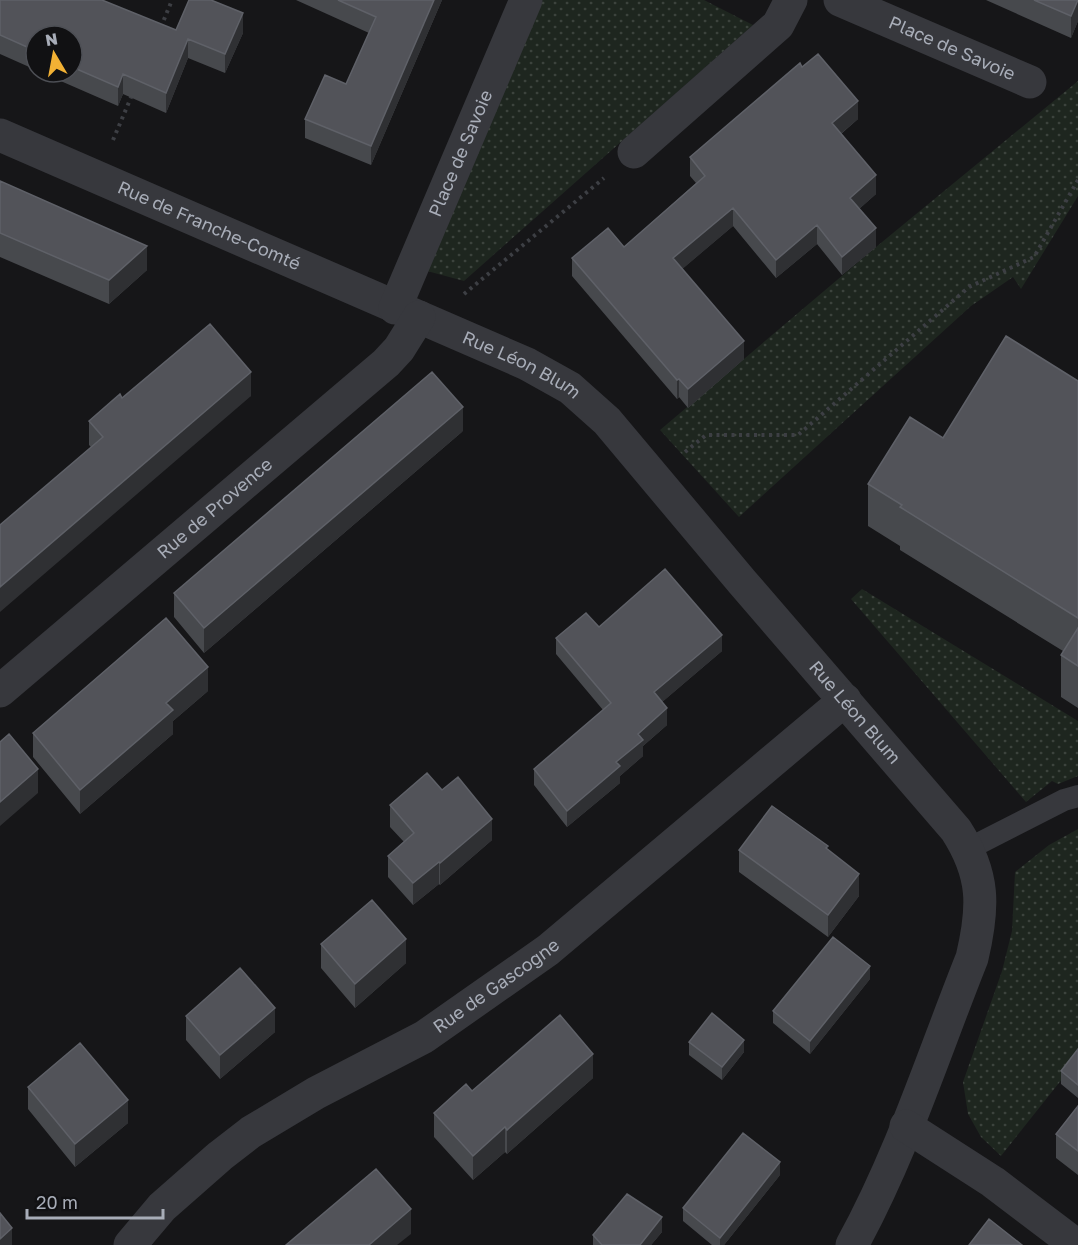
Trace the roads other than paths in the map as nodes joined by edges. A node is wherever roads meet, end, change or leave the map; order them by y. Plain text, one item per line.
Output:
1 (526, 0) edge
2 (791, 0) edge
3 (840, 0) edge
4 (1030, 82) dead end
5 (0, 135) edge
6 (634, 152) road end
7 (415, 315) junction
8 (0, 691) edge
9 (845, 700) junction
10 (1078, 795) edge
11 (968, 849) junction
12 (906, 1126) junction
13 (130, 1245) edge
14 (852, 1245) edge
15 (1076, 1245) edge

1 - 7 street, Place de Savoie
2 - 6 street
3 - 4 street, Place de Savoie
5 - 7 street, Rue de Franche-Comté
7 - 8 street, Rue de Provence
7 - 9 street, Rue Léon Blum
9 - 11 street, Rue Léon Blum
9 - 13 street, Rue de Gascogne
10 - 11 lane
11 - 12 street, Rue Léon Blum
12 - 14 street, Rue Léon Blum
12 - 15 street

